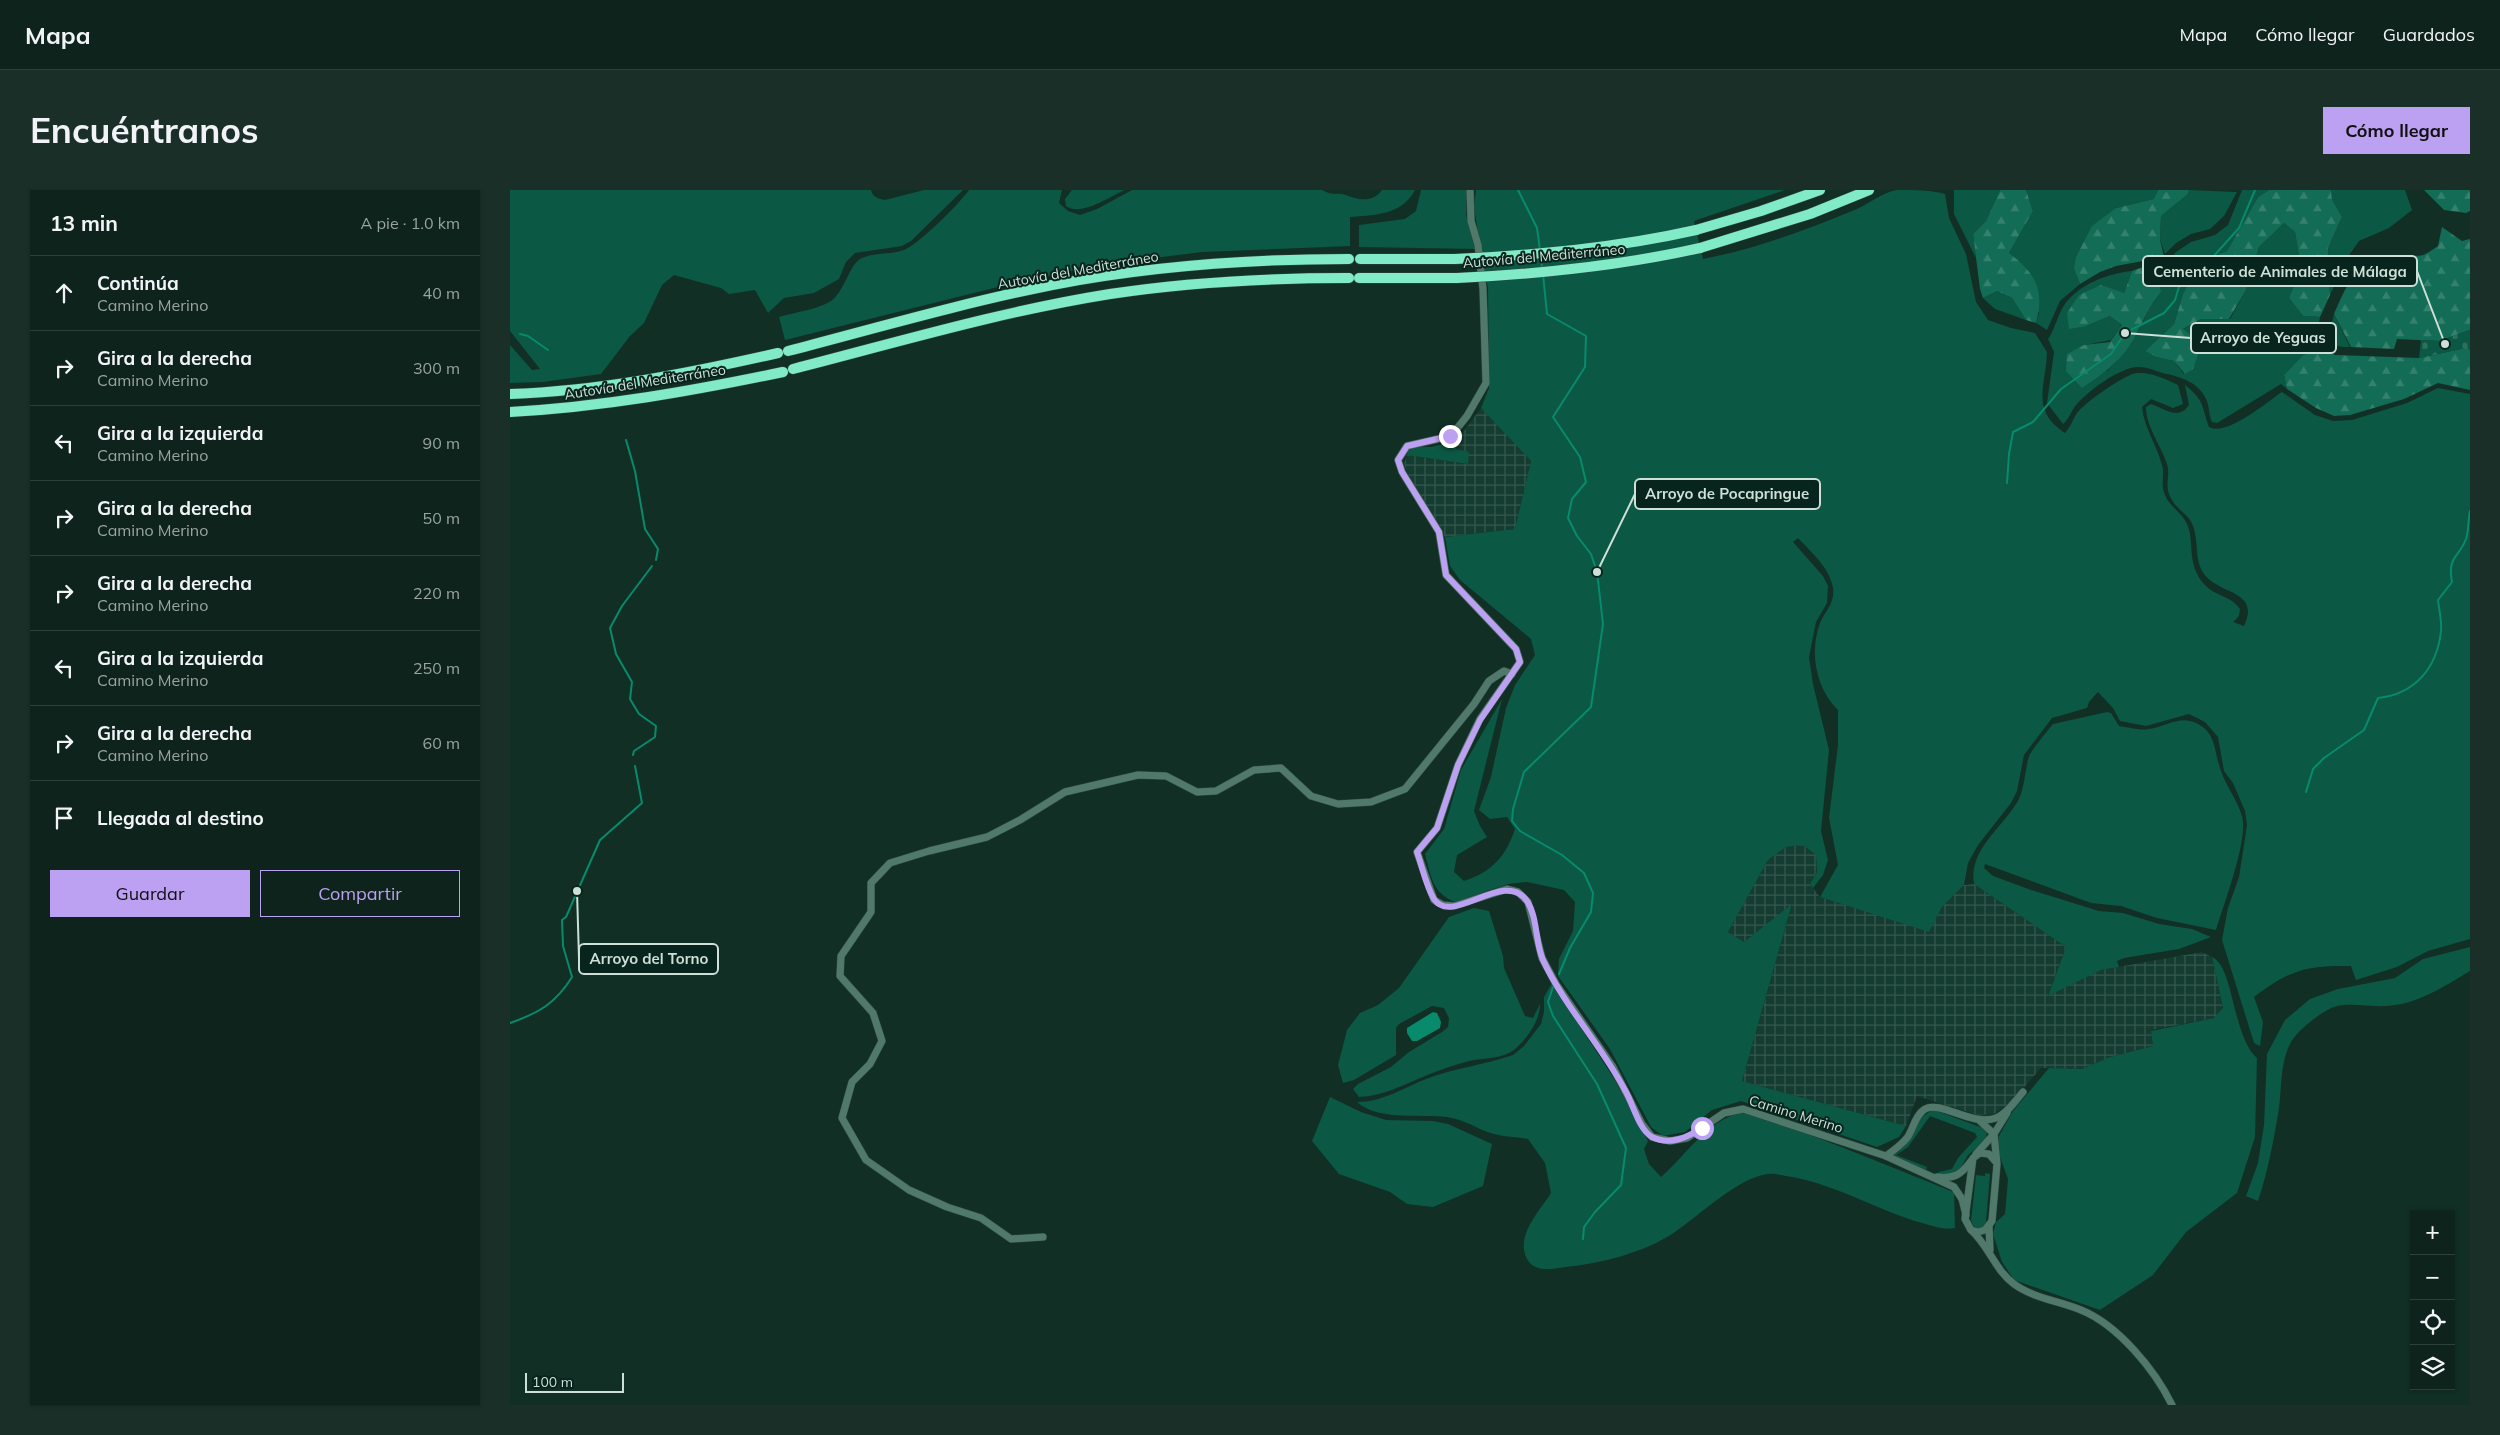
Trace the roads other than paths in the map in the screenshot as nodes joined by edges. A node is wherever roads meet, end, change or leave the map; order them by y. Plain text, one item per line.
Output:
1 (1470, 190) edge
2 (1820, 190) edge
3 (1869, 190) edge
4 (510, 394) edge
5 (510, 412) edge
6 (1512, 674) junction
7 (2023, 1092) dead end
8 (2008, 1110) junction
9 (1980, 1122) junction
10 (1994, 1134) junction
11 (1886, 1156) junction
12 (1974, 1156) junction
13 (1995, 1161) junction
14 (1932, 1177) junction
15 (1966, 1215) junction
16 (1990, 1226) junction
17 (1971, 1230) junction
18 (1044, 1237) dead end
19 (1990, 1250) junction
20 (2172, 1405) edge

1 - 6 street, Camino Merino
2 - 4 highway, Autovía del Mediterráneo, bridge
3 - 5 highway, Autovía del Mediterráneo, bridge
6 - 11 street, Camino Merino
6 - 18 street
7 - 8 street
8 - 9 street
8 - 10 street
9 - 10 street
9 - 11 street
10 - 12 street
10 - 13 street
11 - 14 street
12 - 13 street
12 - 14 street
12 - 15 street
13 - 16 street
14 - 15 street
15 - 17 street
16 - 17 street
16 - 19 street
17 - 19 street
19 - 20 street

